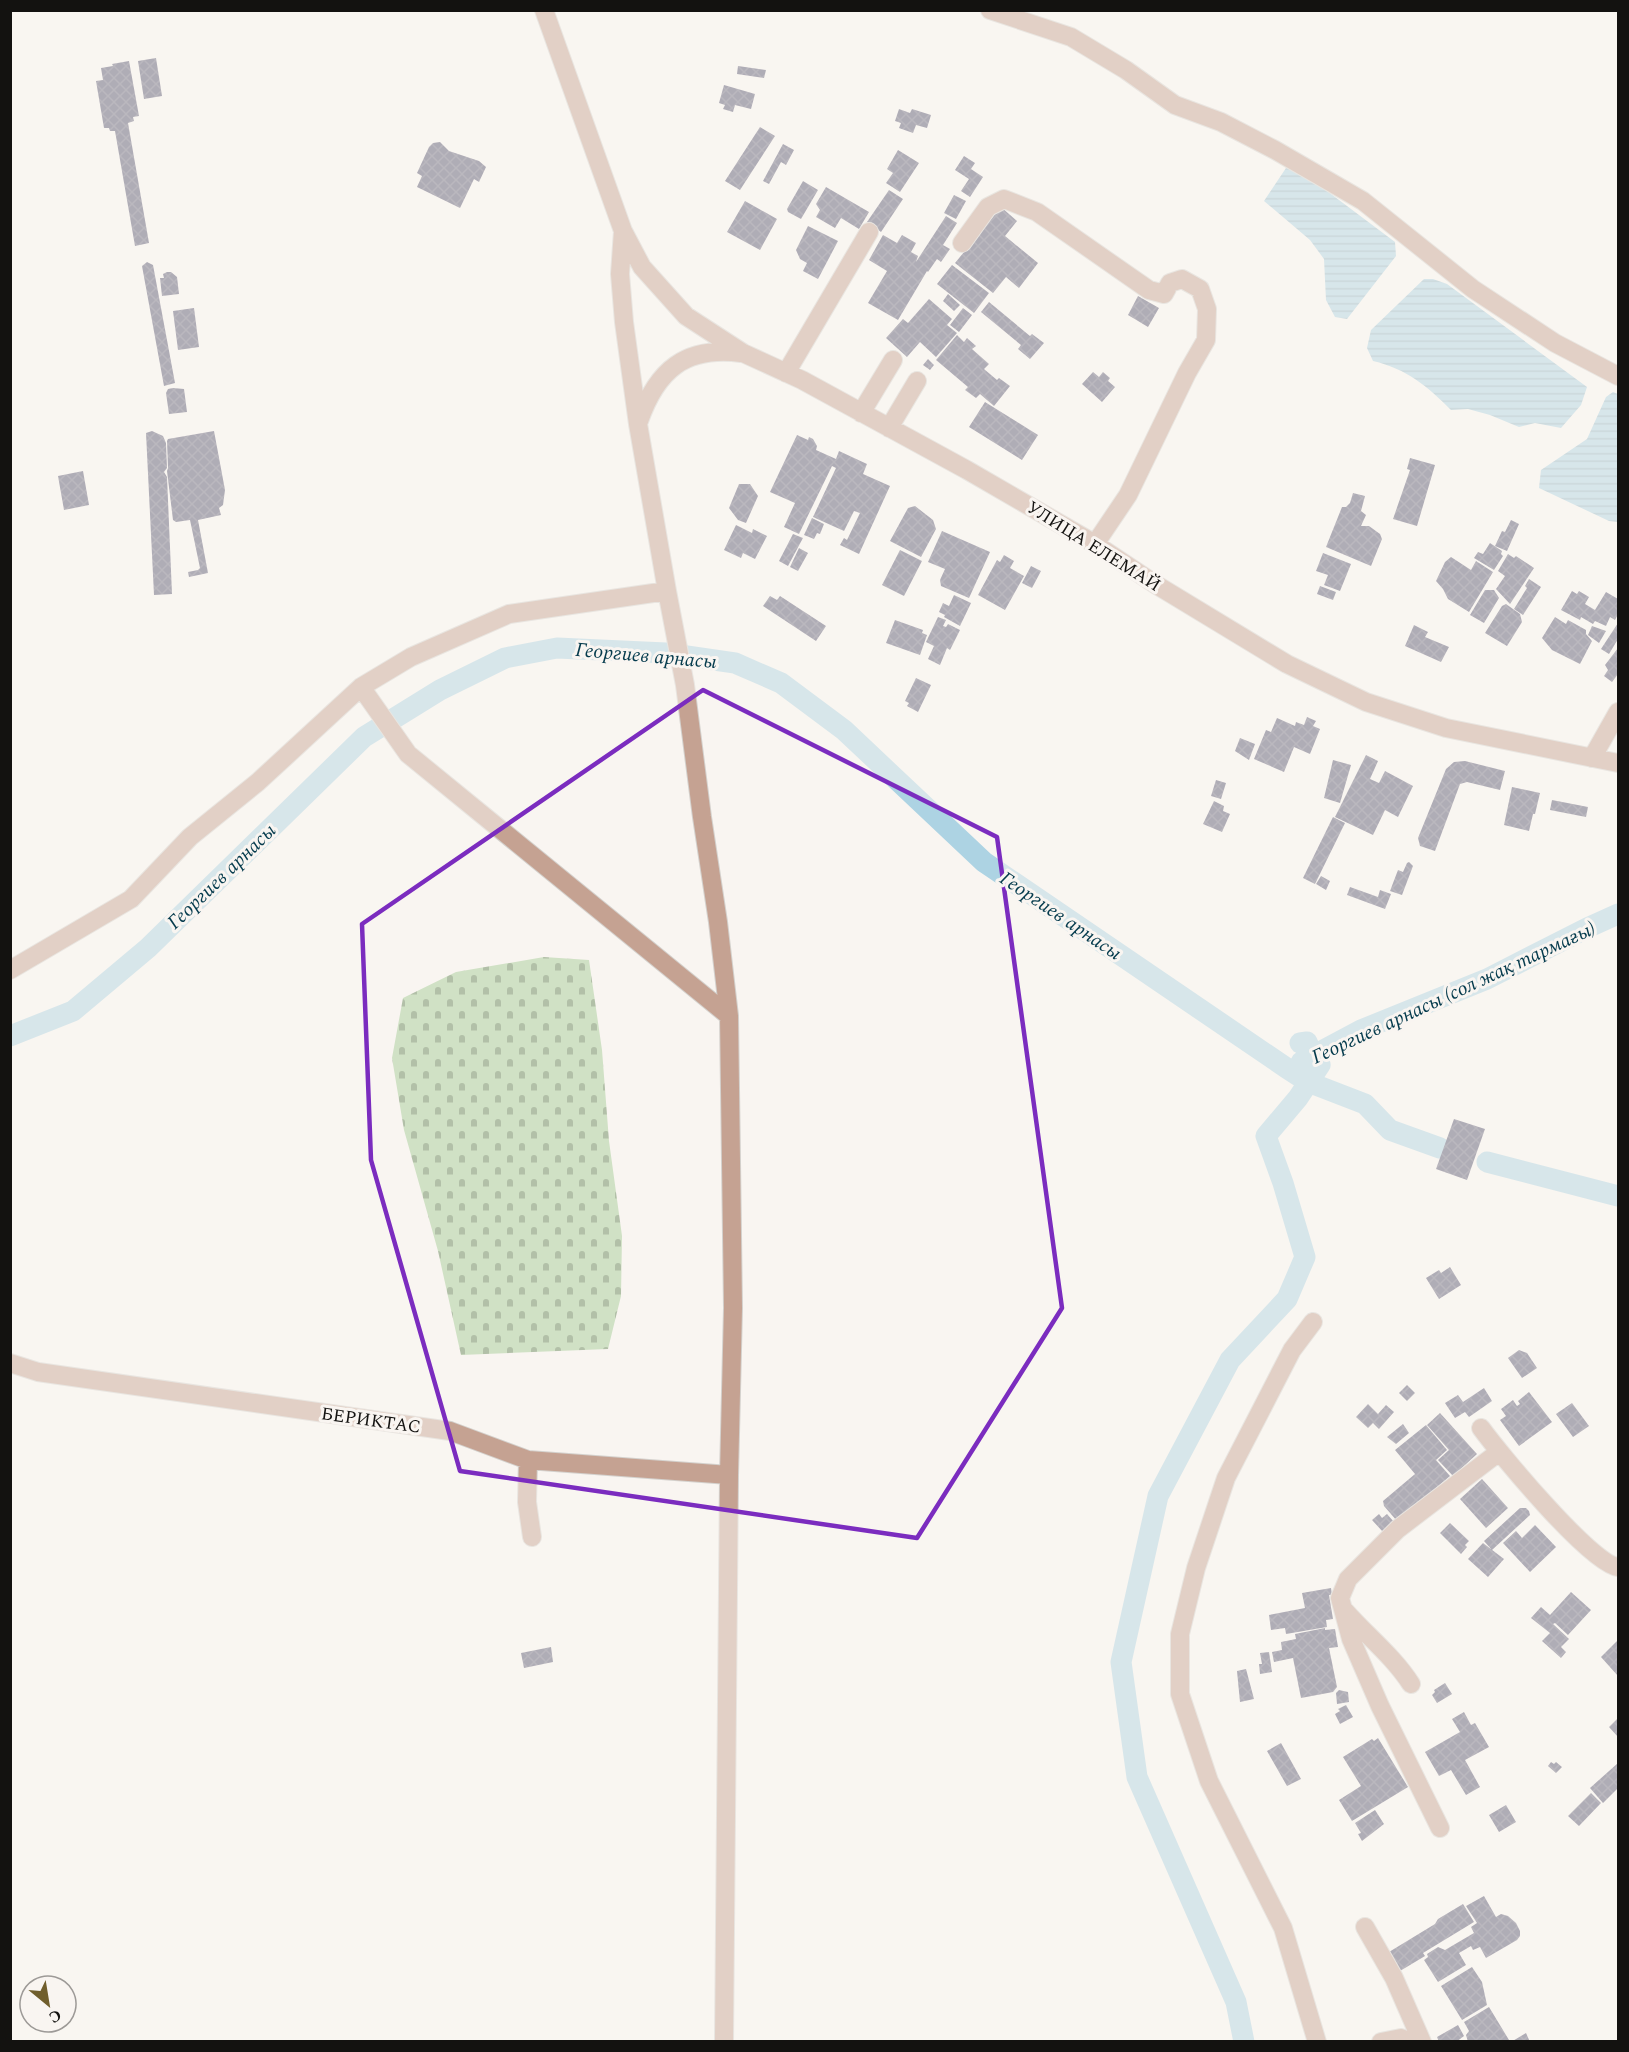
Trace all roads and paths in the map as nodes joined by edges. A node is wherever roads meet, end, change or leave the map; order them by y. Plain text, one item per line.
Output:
1 (544, 10) edge
2 (990, 10) edge
3 (623, 231) junction
4 (869, 232) dead end
5 (962, 243) dead end
6 (743, 353) junction
7 (893, 360) dead end
8 (786, 373) junction
9 (1618, 376) edge
10 (917, 381) dead end
11 (861, 413) junction
12 (639, 424) junction
13 (889, 428) junction
14 (1095, 544) junction
15 (667, 591) junction
16 (363, 690) junction
17 (1618, 712) edge
18 (1592, 758) junction
19 (1618, 763) edge
20 (10, 970) edge
21 (729, 1016) junction
22 (1313, 1322) dead end
23 (10, 1363) edge
24 (1481, 1428) dead end
25 (1499, 1452) junction
26 (528, 1460) junction
27 (729, 1475) junction
28 (532, 1537) dead end
29 (1618, 1568) edge
30 (1341, 1603) junction
31 (1411, 1684) dead end
32 (1440, 1828) dead end
33 (1365, 1927) dead end
34 (724, 2042) edge
35 (1317, 2042) edge
36 (1381, 2042) edge
37 (1411, 2042) edge
38 (1422, 2042) edge

1 - 3 street
2 - 9 street
3 - 6 street, УЛИЦА ЕЛЕМАЙ
3 - 12 street
4 - 8 street
5 - 14 street
6 - 8 street, УЛИЦА ЕЛЕМАЙ
6 - 12 street
7 - 11 street
8 - 11 street, УЛИЦА ЕЛЕМАЙ
10 - 13 street
11 - 13 street, УЛИЦА ЕЛЕМАЙ
12 - 15 street
13 - 14 street, УЛИЦА ЕЛЕМАЙ
14 - 18 street, УЛИЦА ЕЛЕМАЙ
15 - 16 street
15 - 21 street
16 - 20 street
16 - 21 street
17 - 18 street
18 - 19 street, УЛИЦА ЕЛЕМАЙ
21 - 27 street
22 - 35 street
23 - 26 street, БЕРИКТАС
24 - 25 street
25 - 29 street
25 - 30 street
26 - 27 street, БЕРИКТАС
26 - 28 street
27 - 34 street
30 - 31 street
30 - 32 street
33 - 38 street
36 - 37 street

